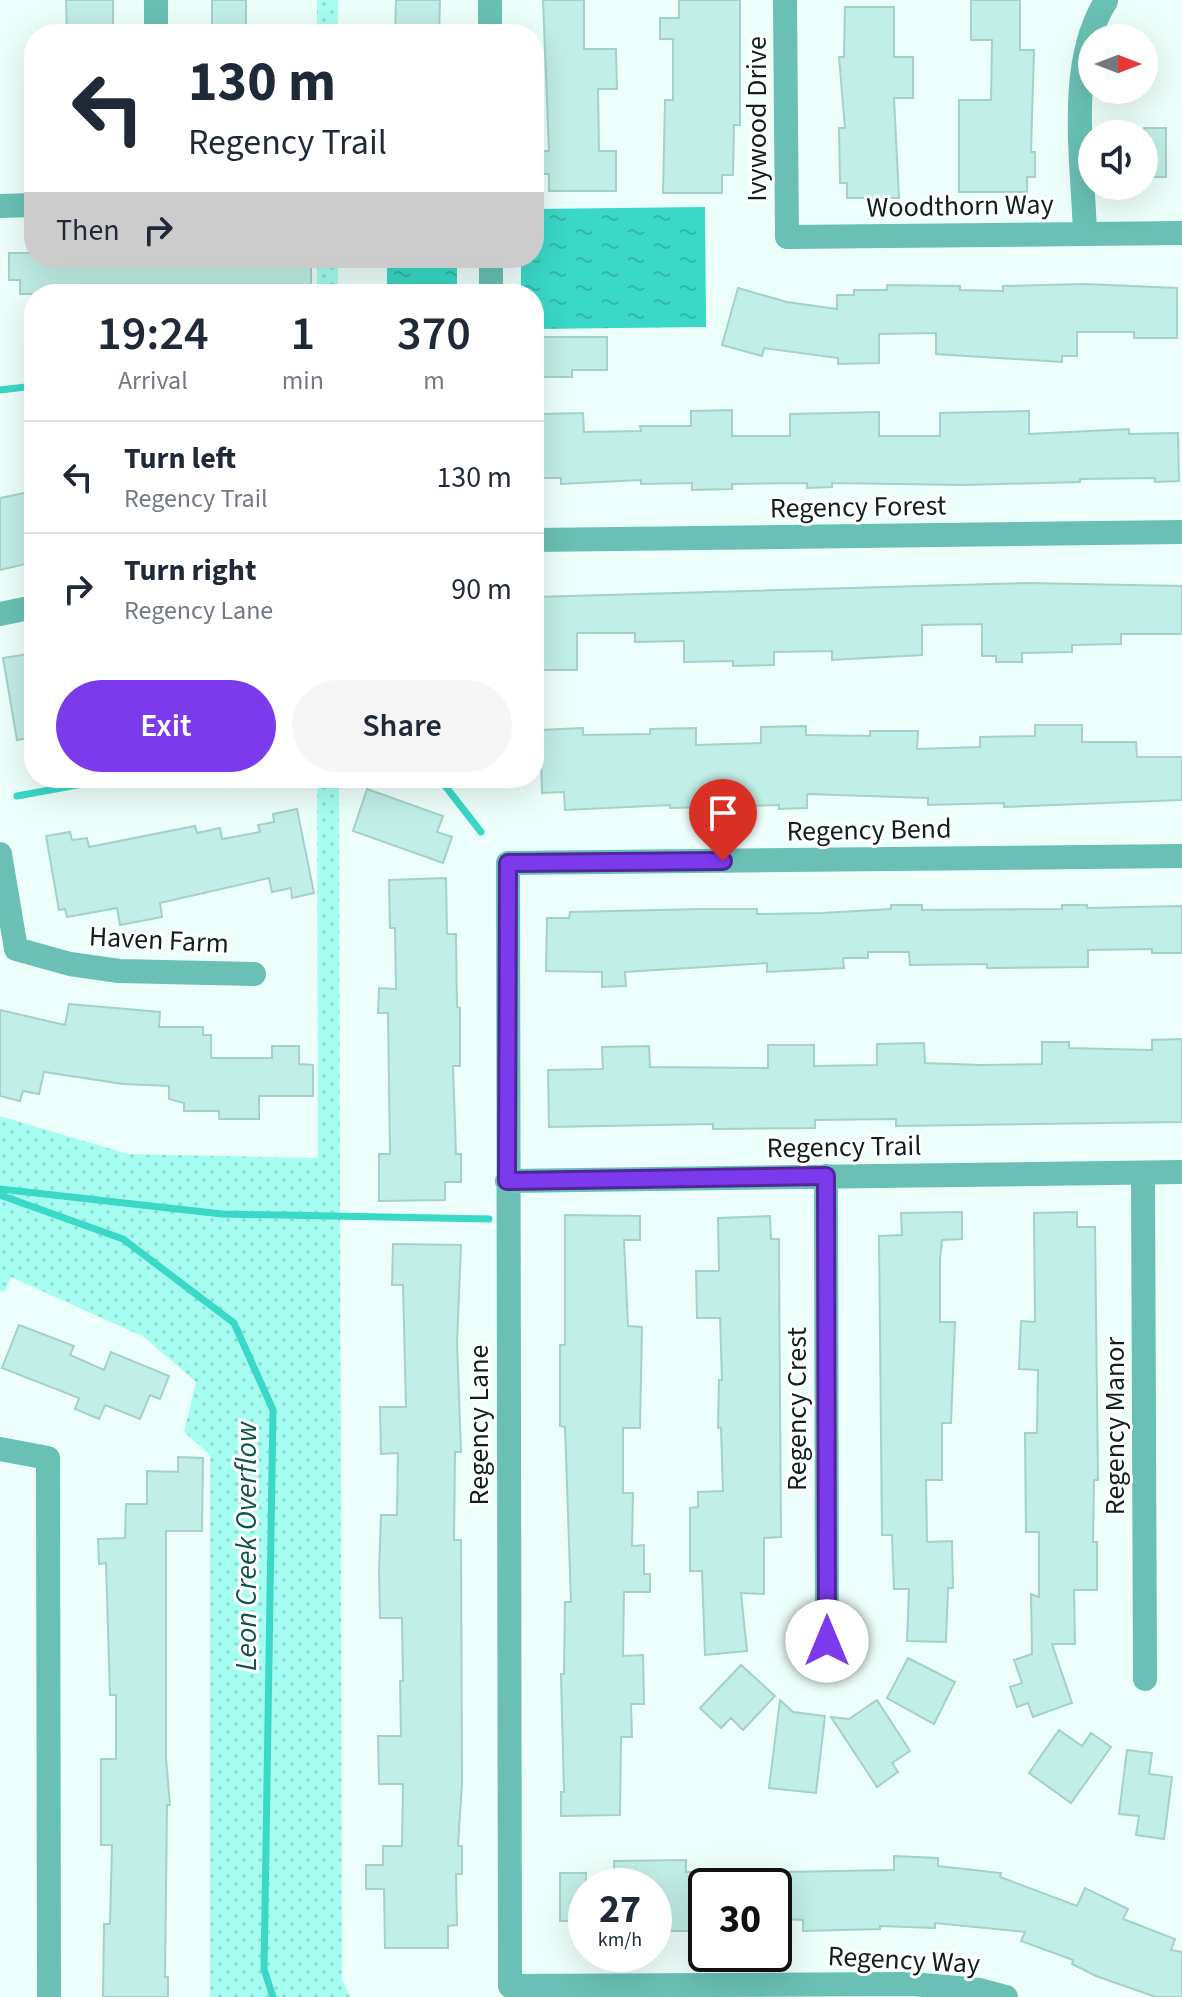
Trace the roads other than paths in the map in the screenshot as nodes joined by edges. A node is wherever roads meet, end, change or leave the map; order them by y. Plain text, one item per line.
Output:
1 (156, 0) edge
2 (490, 0) edge
3 (785, 0) edge
4 (1106, 1) edge
5 (156, 24) edge
6 (490, 24) edge
7 (24, 205) edge
8 (0, 206) edge
9 (1182, 233) edge
10 (1085, 234) junction
11 (787, 237) joint
12 (1182, 532) edge
13 (544, 540) edge
14 (24, 609) edge
15 (0, 614) edge
16 (0, 854) edge
17 (1182, 856) edge
18 (508, 863) joint
19 (254, 974) dead end
20 (1182, 1172) edge
21 (1143, 1173) junction
22 (826, 1176) junction
23 (507, 1181) junction
24 (0, 1449) edge
25 (827, 1641) dead end
26 (1145, 1679) dead end
27 (510, 1986) joint
28 (49, 1997) edge
29 (1006, 1997) edge

1 - 5 street
2 - 6 street
3 - 11 street, Ivywood Drive
4 - 10 street
7 - 8 street
9 - 10 street, Woodthorn Way
10 - 11 street, Woodthorn Way
12 - 13 street, Regency Forest
14 - 15 street
16 - 19 street, Haven Farm
17 - 18 street, Regency Bend
18 - 23 street, Regency Lane
20 - 21 street, Regency Trail
21 - 22 street, Regency Trail
21 - 26 street, Regency Manor
22 - 23 street, Regency Trail
22 - 25 street, Regency Crest
23 - 27 street, Regency Lane
24 - 28 street
27 - 29 street, Regency Way

